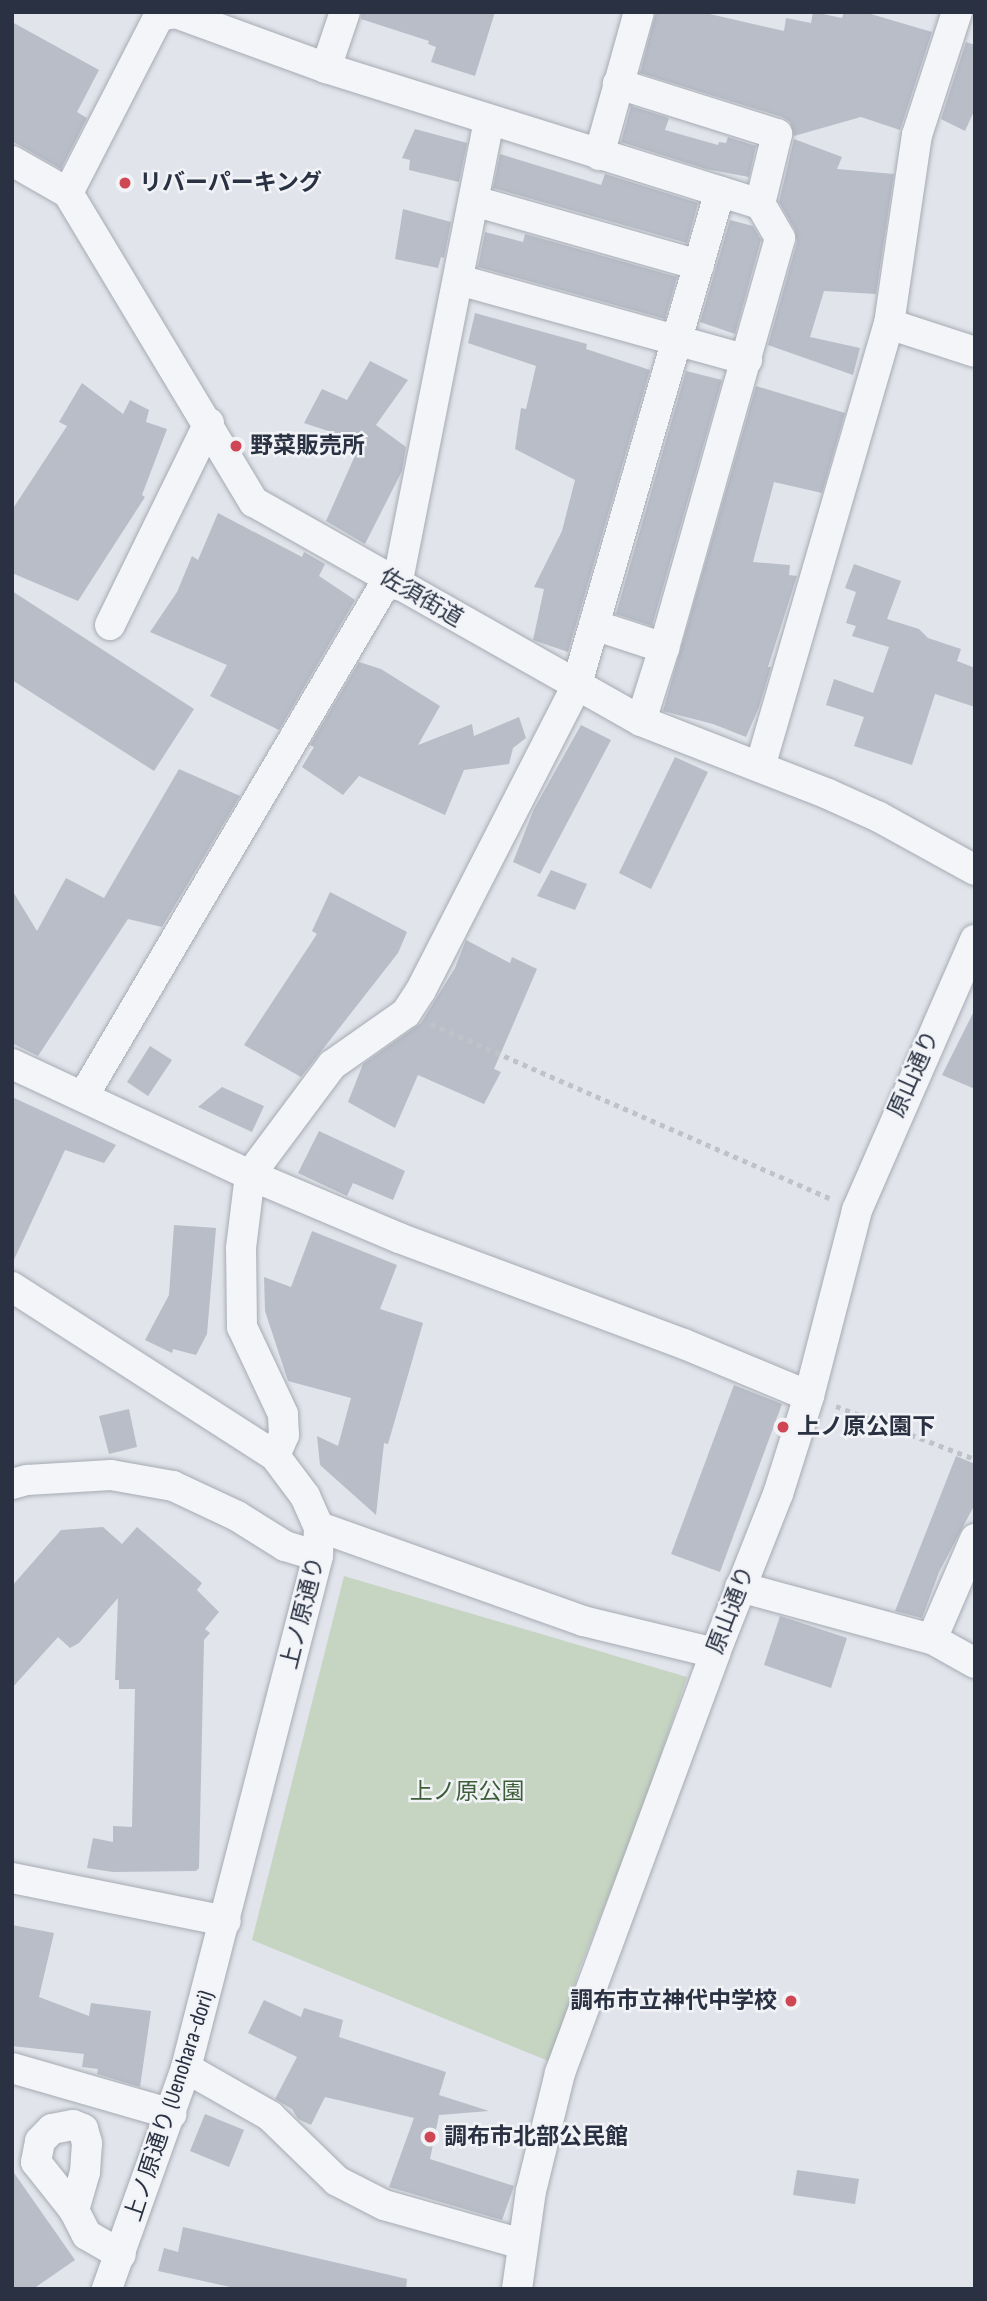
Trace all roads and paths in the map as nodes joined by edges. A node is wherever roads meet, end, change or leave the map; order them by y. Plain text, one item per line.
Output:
1 (345, 12) edge
2 (639, 12) edge
3 (957, 12) edge
4 (326, 68) junction
5 (618, 84) junction
6 (489, 121) junction
7 (599, 155) junction
8 (12, 160) edge
9 (720, 191) junction
10 (68, 193) junction
11 (474, 201) junction
12 (760, 204) junction
13 (699, 265) junction
14 (459, 280) junction
15 (889, 324) junction
16 (676, 342) junction
17 (975, 352) edge
18 (747, 360) junction
19 (208, 423) junction
20 (393, 582) junction
21 (110, 625) dead end
22 (594, 625) junction
23 (664, 648) junction
24 (576, 687) junction
25 (641, 721) junction
26 (760, 767) junction
27 (975, 870) edge
28 (975, 940) edge
29 (406, 1013) junction
30 (12, 1064) edge
31 (84, 1095) junction
32 (250, 1175) junction
33 (857, 1210) junction
34 (12, 1287) edge
35 (809, 1396) junction
36 (275, 1456) junction
37 (975, 1459) edge
38 (12, 1484) edge
39 (975, 1539) edge
40 (319, 1542) junction
41 (740, 1587) junction
42 (932, 1639) junction
43 (715, 1653) junction
44 (975, 1663) edge
45 (12, 1878) edge
46 (226, 1921) junction
47 (12, 2068) edge
48 (186, 2068) junction
49 (171, 2114) junction
50 (74, 2210) dead end
51 (522, 2244) junction
52 (121, 2255) junction
53 (107, 2289) edge
54 (517, 2289) edge

1 - 4 street
2 - 5 street
3 - 15 street
4 - 6 street
4 - 10 street
5 - 7 street
5 - 12 street
6 - 7 street
6 - 11 street
7 - 9 street
8 - 10 street, 佐須街道
9 - 12 street
9 - 13 street
10 - 19 street, 佐須街道
11 - 13 street
11 - 14 street
12 - 18 street
13 - 16 street
14 - 16 street
14 - 20 street
15 - 17 street
15 - 26 street
16 - 18 street
16 - 22 street
18 - 23 street
19 - 20 street, 佐須街道
19 - 21 street
20 - 24 street, 佐須街道
20 - 31 street
22 - 23 street
22 - 24 street
23 - 25 street
24 - 25 street, 佐須街道
24 - 29 street
25 - 26 street, 佐須街道
26 - 27 street, 佐須街道
28 - 33 street, 原山通り
29 - 32 street
29 - 33 path
30 - 31 street
31 - 32 street
32 - 35 street
32 - 36 street
33 - 35 street, 原山通り
34 - 36 street, 上ノ原通り
35 - 37 path
35 - 41 street, 原山通り
36 - 40 street, 上ノ原通り
38 - 40 street
39 - 42 street
40 - 43 street
40 - 46 street, 上ノ原通り
41 - 42 street
41 - 43 street, 原山通り
42 - 44 street
43 - 51 street, 原山通り
45 - 46 street
46 - 48 street, 上ノ原通り (Uenohara-dori)
47 - 49 street
48 - 49 street, 上ノ原通り (Uenohara-dori)
48 - 51 street
49 - 52 street, 上ノ原通り (Uenohara-dori)
50 - 52 street
51 - 54 street, 原山通り
52 - 53 street, 上ノ原通り (Uenohara-dori)

